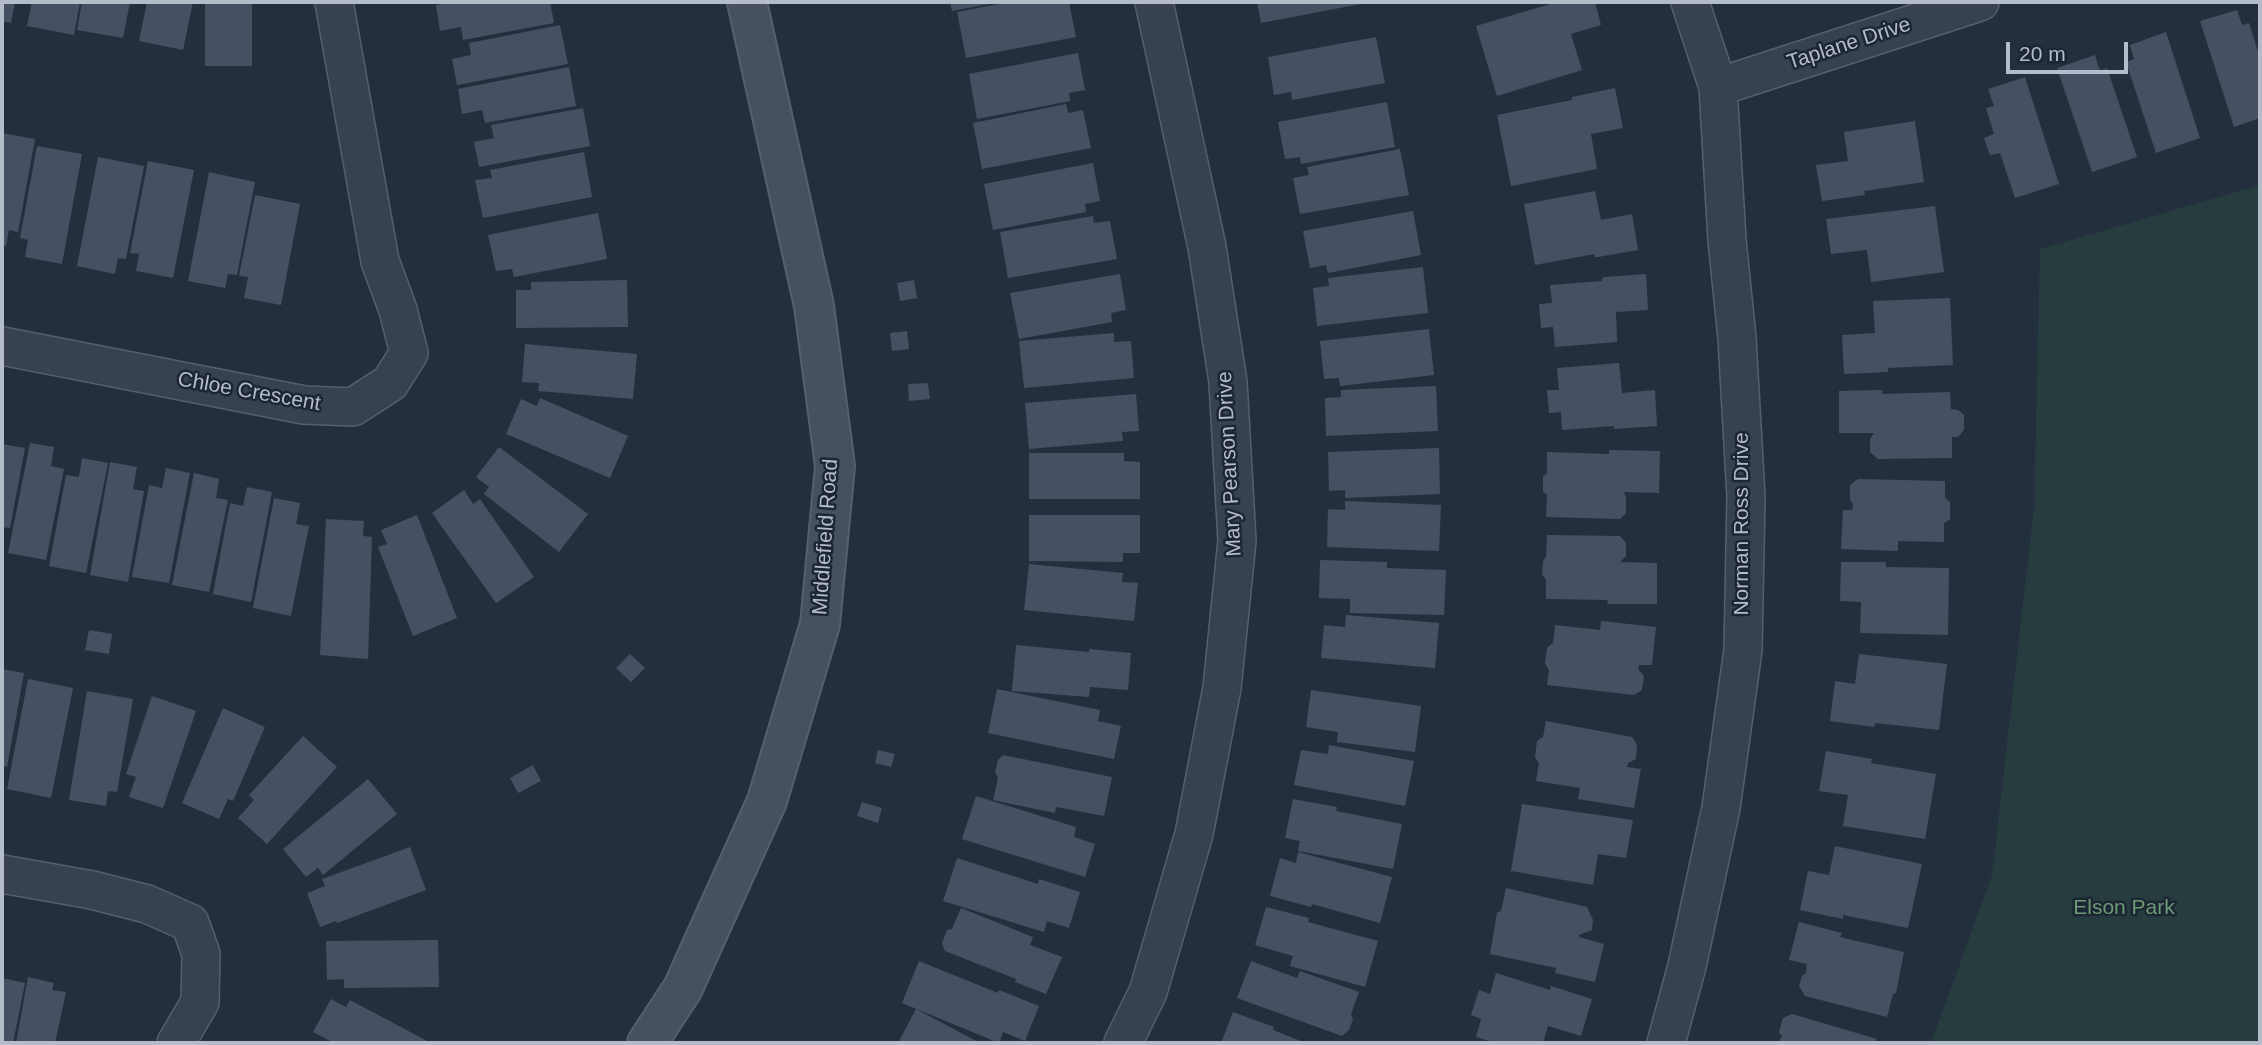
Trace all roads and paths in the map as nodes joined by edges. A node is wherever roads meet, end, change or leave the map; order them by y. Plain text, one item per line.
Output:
1 (334, 2) edge
2 (747, 2) edge
3 (1154, 2) edge
4 (1690, 2) edge
5 (1980, 2) edge
6 (1718, 87) junction
7 (2, 346) edge
8 (2, 874) edge
9 (176, 1043) edge
10 (647, 1043) edge
11 (1123, 1043) edge
12 (1665, 1043) edge

1 - 7 street, Chloe Crescent
2 - 10 main road, Middlefield Road
3 - 11 street, Mary Pearson Drive
4 - 6 street, Norman Ross Drive
5 - 6 street, Taplane Drive
6 - 12 street, Norman Ross Drive
8 - 9 street

